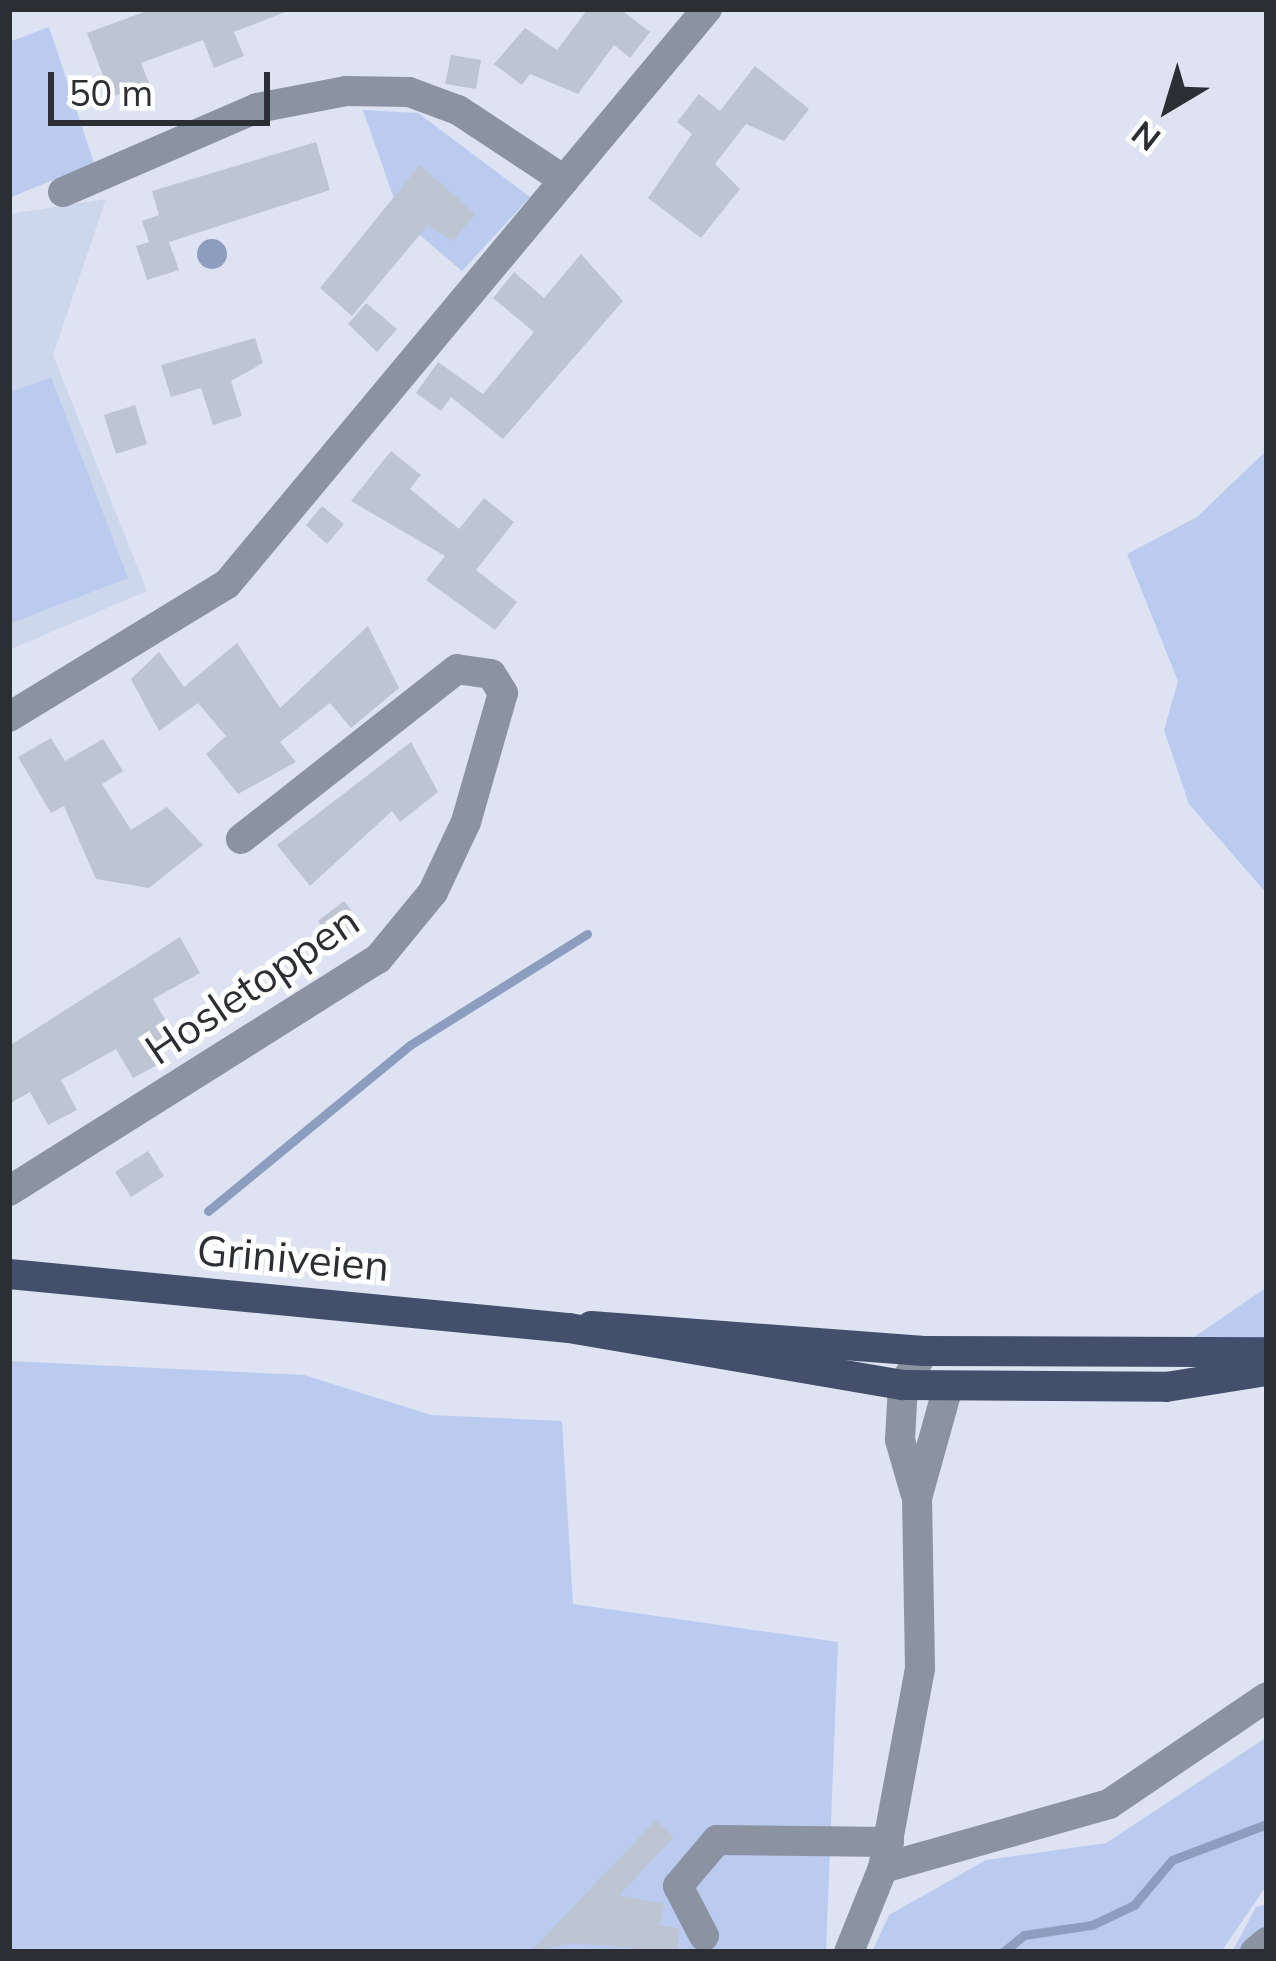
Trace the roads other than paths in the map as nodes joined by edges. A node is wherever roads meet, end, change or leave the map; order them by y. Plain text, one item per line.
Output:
1 (707, 9) edge
2 (564, 180) junction
3 (64, 192) dead end
4 (9, 717) edge
5 (241, 839) dead end
6 (9, 1191) edge
7 (9, 1274) edge
8 (569, 1328) junction
9 (924, 1352) junction
10 (1267, 1352) edge
11 (1267, 1371) edge
12 (903, 1385) junction
13 (949, 1387) junction
14 (916, 1498) junction
15 (1267, 1697) edge
16 (886, 1855) junction
17 (704, 1936) dead end
18 (1267, 1942) edge
19 (849, 1952) edge
20 (1255, 1952) edge

1 - 2 street
2 - 3 street
2 - 4 street
5 - 6 street, Hosletoppen
7 - 8 main road, Griniveien
8 - 9 main road, Griniveien
8 - 12 main road, Griniveien
9 - 10 main road, Griniveien
9 - 12 street
11 - 13 main road, Griniveien
12 - 13 main road, Griniveien
12 - 14 street
13 - 14 street
14 - 16 street
15 - 16 street
16 - 17 street
16 - 19 street
18 - 20 street

